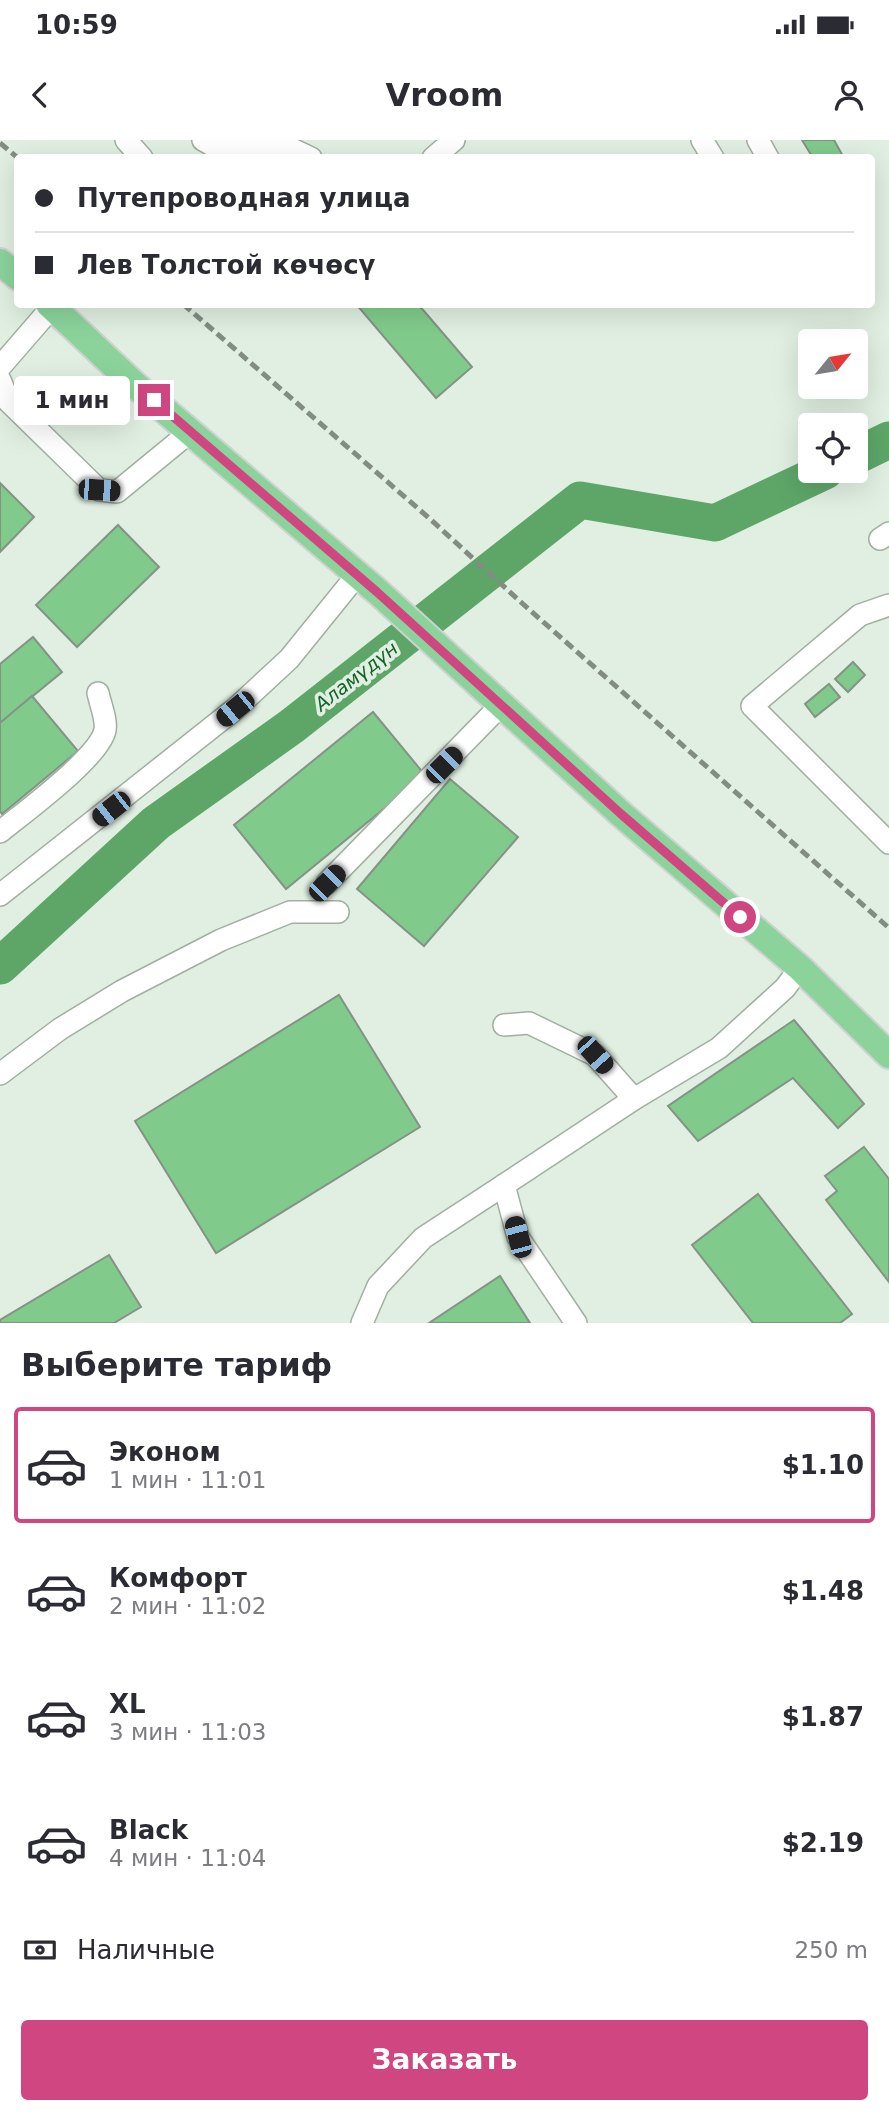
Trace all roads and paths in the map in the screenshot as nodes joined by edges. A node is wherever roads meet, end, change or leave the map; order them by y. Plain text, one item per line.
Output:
1 (126, 140) edge
2 (203, 140) edge
3 (138, 154) edge
4 (242, 154) edge
5 (302, 154) edge
6 (0, 262) edge
7 (14, 274) edge
8 (48, 308) edge
9 (52, 308) edge
10 (0, 367) edge
11 (0, 380) edge
12 (190, 432) junction
13 (357, 575) junction
14 (889, 605) edge
15 (98, 692) dead end
16 (502, 704) junction
17 (0, 832) edge
18 (889, 844) edge
19 (327, 883) dead end
20 (0, 895) edge
21 (338, 912) dead end
22 (800, 968) junction
23 (504, 1025) dead end
24 (889, 1055) edge
25 (0, 1074) edge
26 (634, 1099) junction
27 (504, 1185) junction
28 (362, 1323) edge
29 (576, 1323) edge

1 - 3 street
2 - 4 street
4 - 5 street
6 - 7 main road
8 - 10 street
9 - 12 main road
11 - 12 street
12 - 13 main road
13 - 16 main road
13 - 20 street
14 - 18 street
15 - 17 street
16 - 19 street
16 - 22 main road
21 - 25 street
22 - 24 main road
22 - 26 street
23 - 26 street
26 - 27 street
27 - 28 street
27 - 29 street

